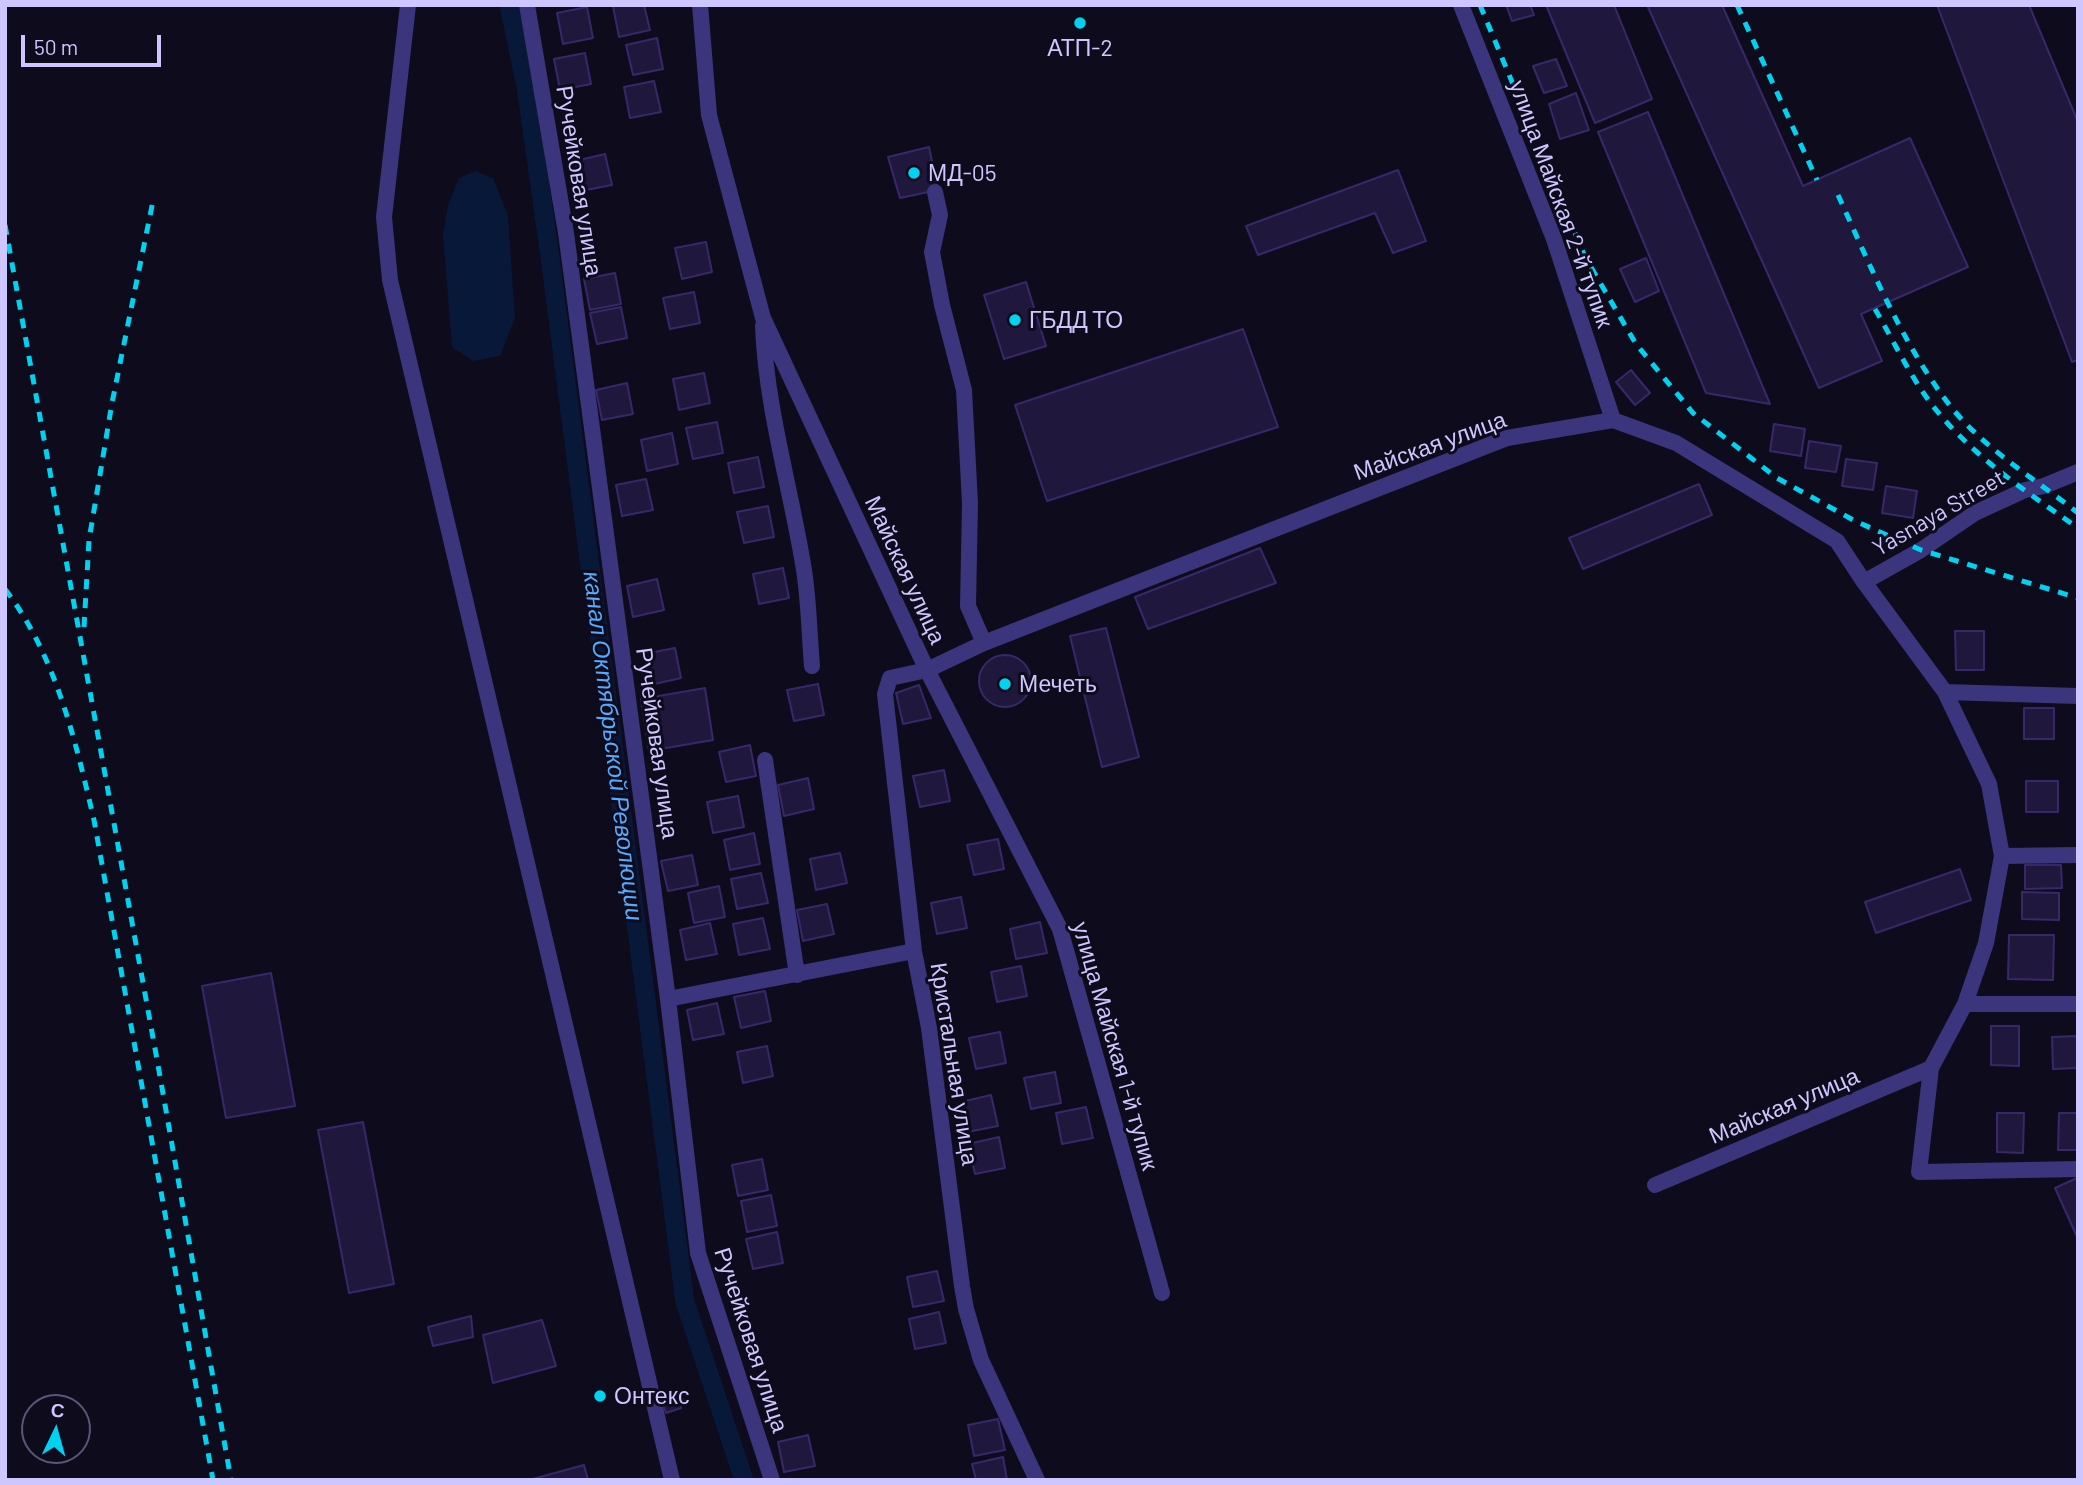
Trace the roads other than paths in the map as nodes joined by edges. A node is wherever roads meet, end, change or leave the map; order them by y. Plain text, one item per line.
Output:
1 (408, 5) edge
2 (527, 5) edge
3 (700, 5) edge
4 (1461, 5) edge
5 (934, 192) dead end
6 (762, 318) junction
7 (1613, 420) junction
8 (2078, 472) edge
9 (1864, 582) junction
10 (984, 643) junction
11 (812, 666) dead end
12 (926, 670) junction
13 (1945, 692) junction
14 (2078, 696) edge
15 (765, 760) dead end
16 (2078, 855) edge
17 (2001, 856) junction
18 (914, 951) junction
19 (797, 975) junction
20 (668, 999) junction
21 (1965, 1004) junction
22 (2078, 1004) edge
23 (1931, 1068) junction
24 (2078, 1169) edge
25 (1655, 1185) dead end
26 (1162, 1293) dead end
27 (672, 1480) edge
28 (772, 1480) edge
29 (1037, 1480) edge

1 - 27 street
2 - 20 street, Ручейковая улица
3 - 6 street, Майская улица
4 - 7 street, улица Майская 2-й тупик
5 - 10 street
6 - 11 street, Майская улица
6 - 12 street, Майская улица
7 - 9 street, Майская улица
7 - 10 street, Майская улица
8 - 9 street, Yasnaya Street
9 - 13 street, Майская улица
10 - 12 street, Майская улица
12 - 18 street, Кристальная улица
12 - 26 street, улица Майская 1-й тупик
13 - 14 street
13 - 17 street, Майская улица
15 - 19 street
16 - 17 street
17 - 21 street, Майская улица
18 - 19 street
18 - 29 street, Кристальная улица
19 - 20 street
20 - 28 street, Ручейковая улица
21 - 22 street
21 - 23 street, Майская улица
23 - 24 street, Майская улица
23 - 25 street, Майская улица

